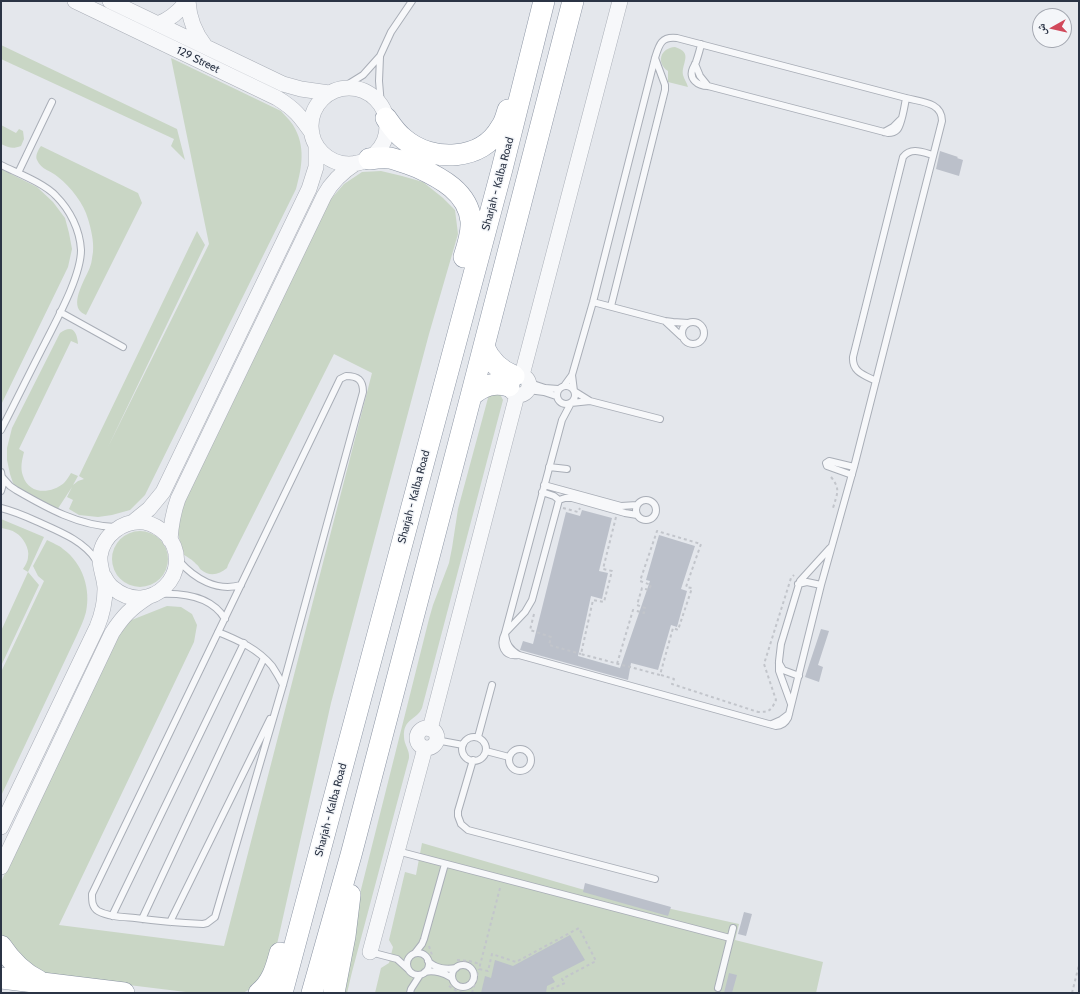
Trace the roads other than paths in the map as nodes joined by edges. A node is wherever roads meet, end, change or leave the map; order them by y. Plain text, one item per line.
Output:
1 (75, 1) edge
2 (110, 1) edge
3 (188, 1) edge
4 (412, 1) edge
5 (537, 1) edge
6 (544, 1) edge
7 (573, 1) edge
8 (620, 1) edge
9 (158, 24) junction
10 (702, 44) junction
11 (206, 46) junction
12 (380, 56) junction
13 (655, 58) junction
14 (335, 90) junction
15 (906, 98) junction
16 (52, 102) dead end
17 (384, 111) junction
18 (314, 139) junction
19 (933, 155) junction
20 (362, 161) junction
21 (1, 165) edge
22 (18, 173) junction
23 (593, 302) junction
24 (611, 306) junction
25 (60, 312) junction
26 (665, 321) junction
27 (688, 323) junction
28 (681, 336) junction
29 (123, 347) dead end
30 (484, 347) junction
31 (572, 375) junction
32 (876, 381) junction
33 (520, 384) junction
34 (561, 388) junction
35 (544, 390) junction
36 (574, 391) junction
37 (471, 396) junction
38 (558, 399) junction
39 (590, 400) junction
40 (571, 403) junction
41 (660, 419) dead end
42 (562, 420) junction
43 (1, 430) edge
44 (549, 467) junction
45 (854, 467) junction
46 (567, 469) dead end
47 (2, 475) edge
48 (852, 475) junction
49 (544, 485) junction
50 (1, 491) edge
51 (542, 492) junction
52 (559, 500) junction
53 (637, 505) junction
54 (1, 508) edge
55 (411, 508) junction
56 (637, 515) junction
57 (133, 522) junction
58 (119, 527) junction
59 (170, 540) junction
60 (832, 547) junction
61 (176, 558) junction
62 (102, 571) junction
63 (798, 584) junction
64 (241, 585) junction
65 (821, 585) junction
66 (153, 595) junction
67 (225, 618) junction
68 (218, 632) junction
69 (505, 633) junction
70 (244, 643) junction
71 (264, 658) junction
72 (778, 661) junction
73 (799, 676) junction
74 (283, 685) junction
75 (492, 685) dead end
76 (278, 704) junction
77 (792, 704) junction
78 (359, 705) junction
79 (478, 738) junction
80 (430, 739) junction
81 (463, 745) junction
82 (486, 751) junction
83 (509, 757) dead end
84 (473, 760) junction
85 (1, 827) edge
86 (397, 851) junction
87 (352, 855) junction
88 (445, 864) junction
89 (1, 867) edge
90 (655, 879) dead end
91 (112, 916) junction
92 (142, 919) junction
93 (170, 922) junction
94 (733, 928) dead end
95 (730, 938) junction
96 (424, 939) junction
97 (1, 946) edge
98 (370, 952) joint
99 (413, 954) junction
100 (398, 959) junction
101 (429, 959) junction
102 (456, 968) junction
103 (409, 971) junction
104 (423, 974) junction
105 (1, 978) edge
106 (452, 978) junction
107 (45, 984) junction
108 (718, 988) dead end
109 (410, 991) edge
110 (124, 993) edge
111 (259, 993) edge
112 (282, 993) edge
113 (312, 993) edge
114 (334, 993) edge

1 - 18 street, 129 Street
2 - 9 street, 129 Street
3 - 9 street
3 - 11 street
4 - 12 lane
5 - 17 highway
6 - 55 highway, Sharjah - Kalba Road
7 - 30 highway
8 - 33 street
9 - 11 street, 129 Street
10 - 13 lane
10 - 15 lane
10 - 15 lane
11 - 14 street, 129 Street
12 - 14 lane
12 - 17 lane
13 - 23 lane
13 - 24 lane
14 - 17 street
14 - 18 street
15 - 19 lane
16 - 22 lane
17 - 20 street
18 - 20 street
18 - 57 street
19 - 32 lane
19 - 32 lane
20 - 55 highway
20 - 59 street
21 - 22 lane
22 - 25 lane
23 - 24 lane
23 - 31 lane
24 - 26 lane
25 - 29 lane
25 - 43 lane
26 - 27 lane
26 - 28 lane
27 - 28 lane
27 - 28 lane
30 - 33 highway
30 - 37 highway
31 - 34 lane
31 - 36 lane
32 - 45 lane
33 - 35 lane
33 - 37 highway
33 - 80 street
34 - 35 lane
34 - 36 lane
34 - 38 lane
35 - 38 lane
36 - 39 lane
36 - 40 lane
37 - 87 highway
38 - 40 lane
38 - 42 lane
39 - 40 lane
39 - 41 lane
40 - 42 lane
42 - 44 lane
44 - 46 lane
44 - 49 lane
45 - 48 lane
45 - 48 lane
47 - 50 lane
47 - 58 lane
48 - 60 lane
49 - 51 lane
49 - 53 lane
51 - 52 lane
51 - 69 lane
52 - 56 lane
52 - 69 lane
53 - 56 lane
53 - 56 lane
54 - 62 lane
55 - 78 highway, Sharjah - Kalba Road
57 - 58 street
57 - 59 street
58 - 62 street
59 - 61 street
60 - 63 lane
60 - 65 lane
61 - 64 lane
61 - 66 street
62 - 66 street
62 - 85 street
63 - 65 lane
63 - 72 lane
64 - 67 lane
64 - 74 lane
65 - 73 lane
66 - 67 lane
66 - 89 street
67 - 68 lane
68 - 70 lane
68 - 91 lane
69 - 77 lane
70 - 71 lane
70 - 91 lane
71 - 74 lane
71 - 92 lane
72 - 73 lane
72 - 77 lane
73 - 77 lane
74 - 76 lane
75 - 79 lane
76 - 93 lane
76 - 93 lane
78 - 111 highway
78 - 112 highway, Sharjah - Kalba Road
79 - 81 lane
79 - 82 lane
80 - 81 lane
80 - 86 street
81 - 84 lane
82 - 83 lane
82 - 84 lane
84 - 90 lane
86 - 88 lane
86 - 98 street
87 - 113 highway
87 - 114 highway
88 - 95 lane
88 - 96 lane
91 - 92 lane
92 - 93 lane
94 - 95 lane
95 - 108 lane
96 - 99 lane
96 - 101 lane
97 - 107 highway
98 - 100 lane
99 - 100 lane
99 - 101 lane
99 - 103 lane
100 - 103 lane
101 - 102 lane
101 - 104 lane
102 - 106 lane
102 - 106 lane
103 - 104 lane
103 - 109 lane
104 - 106 lane
104 - 109 lane
105 - 107 highway
107 - 110 highway

